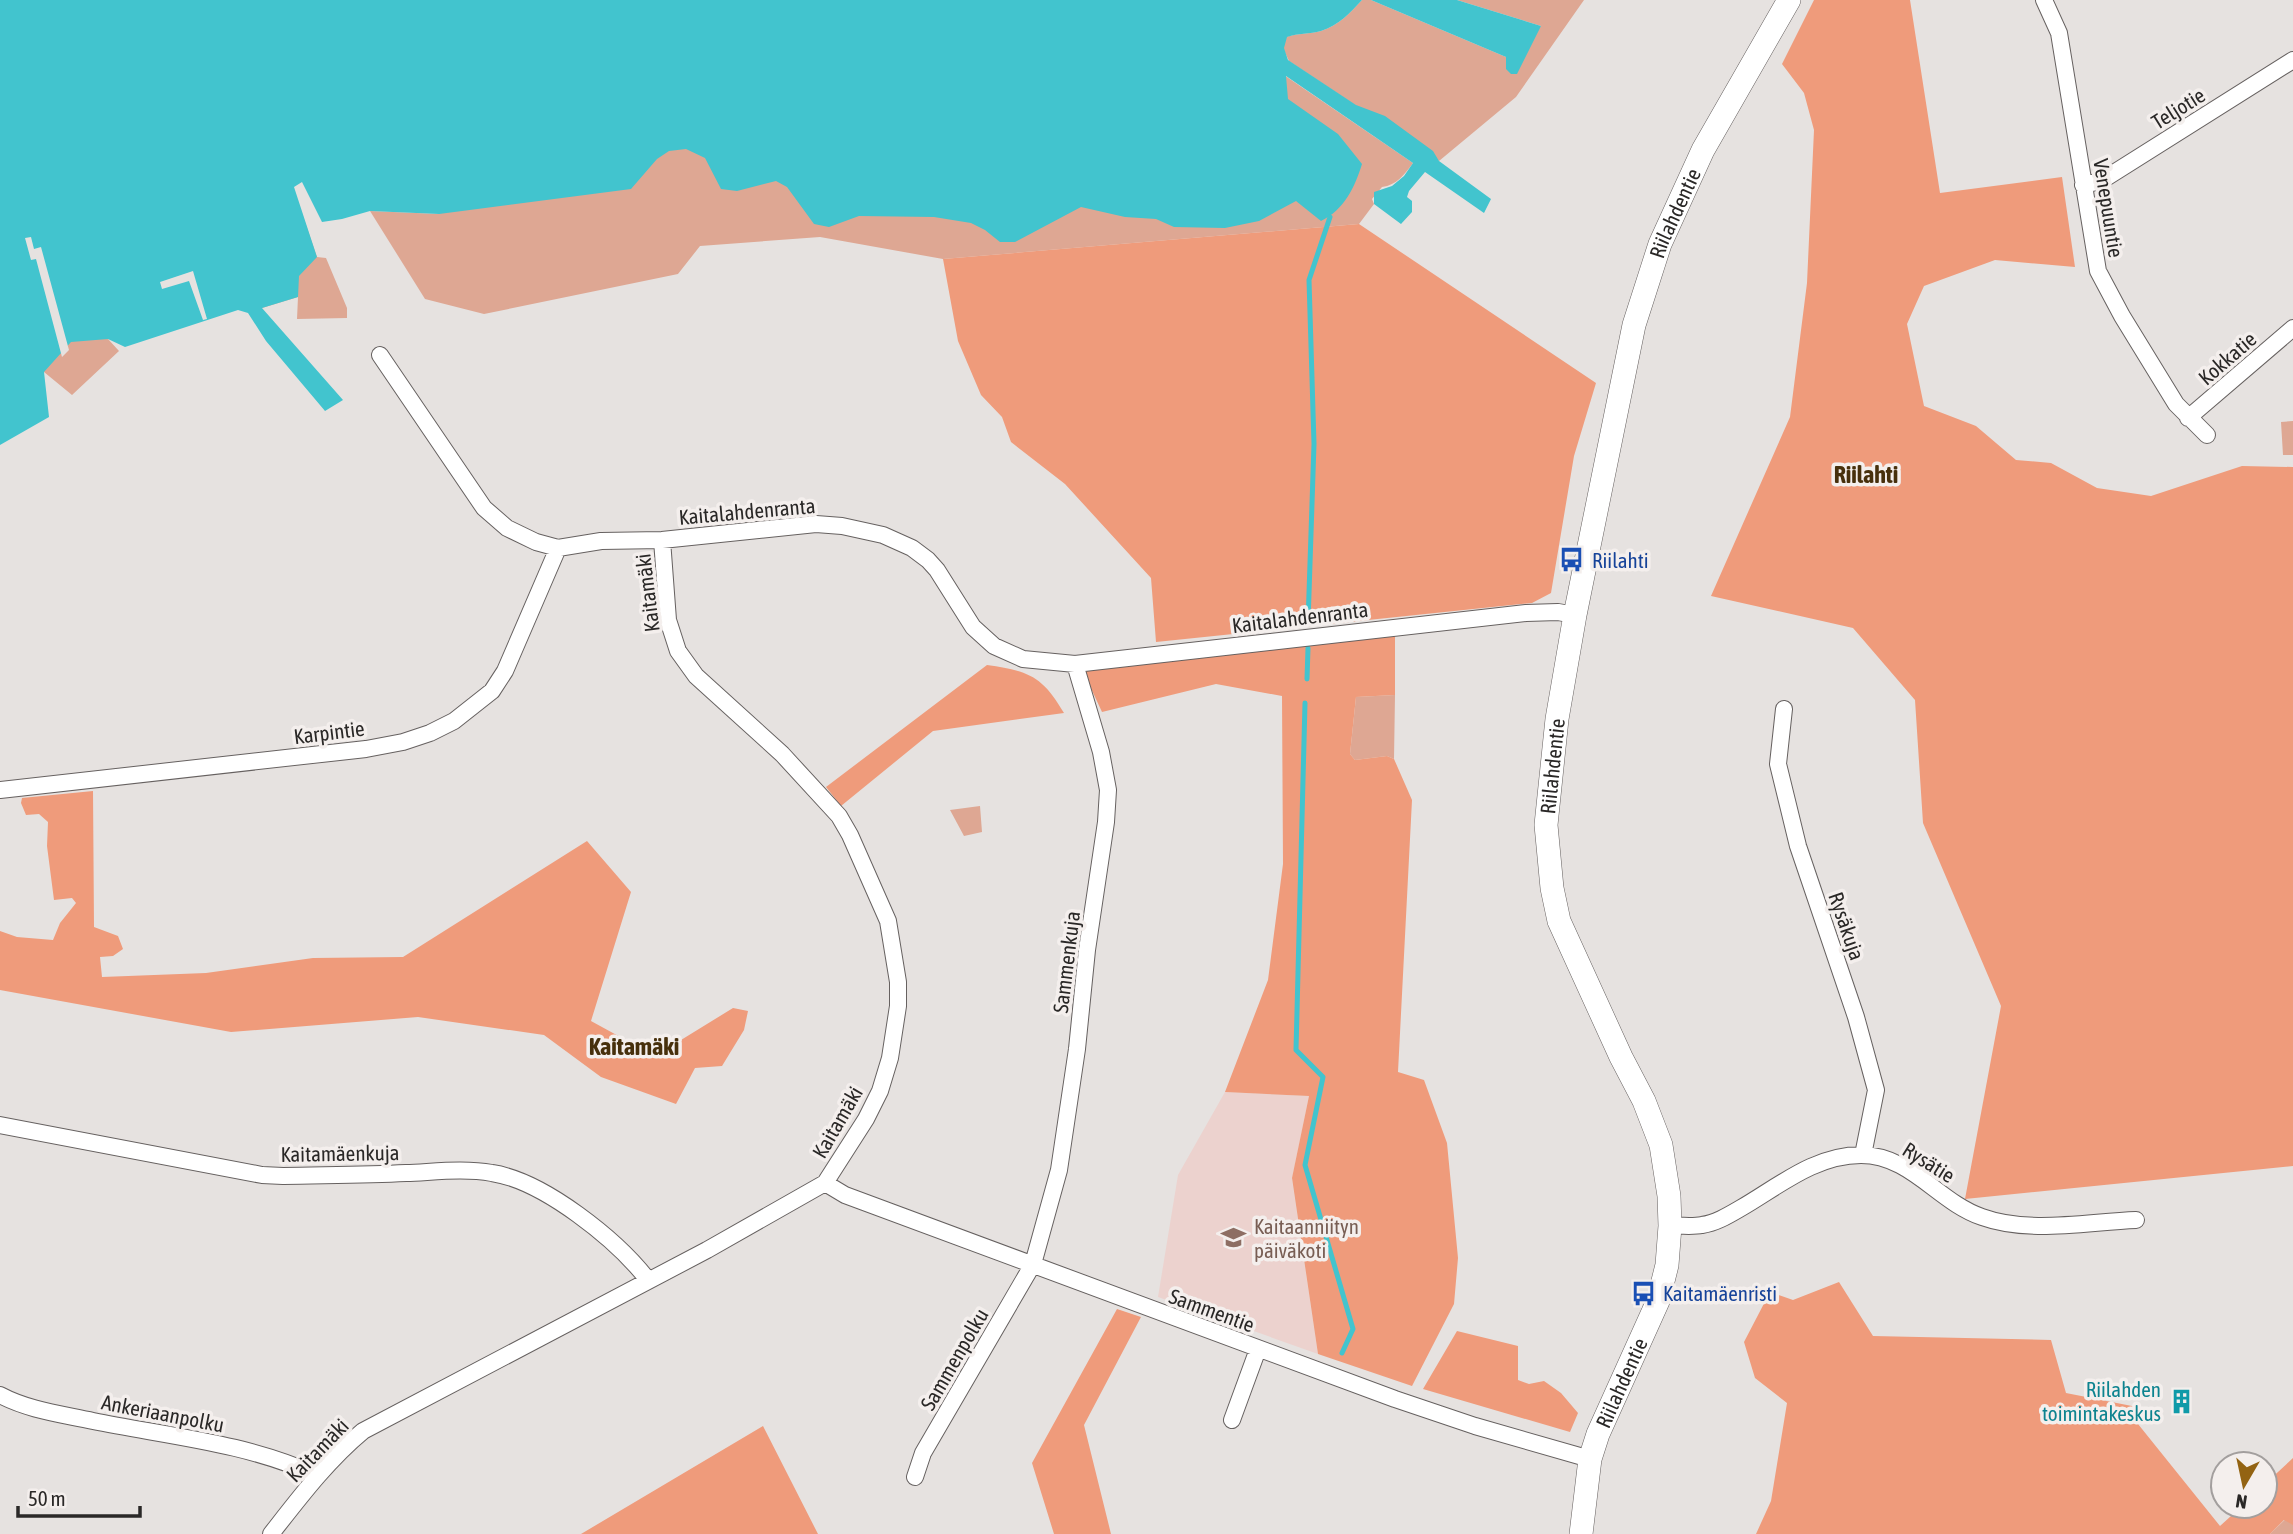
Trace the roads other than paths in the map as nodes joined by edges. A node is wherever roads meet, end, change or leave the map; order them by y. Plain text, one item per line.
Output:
1 (1788, 0) edge
2 (2044, 0) edge
3 (2293, 61) edge
4 (2083, 185) junction
5 (2293, 328) edge
6 (380, 355) dead end
7 (2188, 418) junction
8 (2207, 435) dead end
9 (662, 540) junction
10 (558, 548) junction
11 (1575, 615) junction
12 (1075, 664) junction
13 (1784, 709) dead end
14 (0, 790) edge
15 (0, 1125) edge
16 (1863, 1155) junction
17 (825, 1183) junction
18 (2136, 1220) dead end
19 (1670, 1226) junction
20 (1034, 1264) junction
21 (648, 1280) junction
22 (1258, 1349) junction
23 (0, 1395) edge
24 (1232, 1420) dead end
25 (1590, 1459) junction
26 (317, 1475) junction
27 (915, 1477) dead end
28 (271, 1534) edge
29 (1581, 1534) edge

1 - 11 street, Riilahdentie
2 - 4 street, Venepuuntie
3 - 4 street, Teljotie
4 - 7 street, Venepuuntie
5 - 7 street, Kokkatie
6 - 10 street, Kaitalahdenranta
7 - 8 street, Venepuuntie
9 - 10 street, Kaitalahdenranta
9 - 12 street, Kaitalahdenranta
9 - 17 street, Kaitamäki
10 - 14 street, Karpintie
11 - 12 street, Kaitalahdenranta
11 - 19 street, Riilahdentie
12 - 20 street, Sammenkuja
13 - 16 street, Rysäkuja
15 - 21 street, Kaitamäenkuja
16 - 18 street, Rysätie
16 - 19 street, Rysätie
17 - 20 street, Sammentie
17 - 21 street, Kaitamäki
19 - 25 street, Riilahdentie
20 - 22 street, Sammentie
20 - 27 street, Sammenpolku
21 - 26 street, Kaitamäki
22 - 24 street
22 - 25 street, Sammentie
23 - 26 street, Ankeriaanpolku
25 - 29 street, Riilahdentie
26 - 28 street, Kaitamäki

